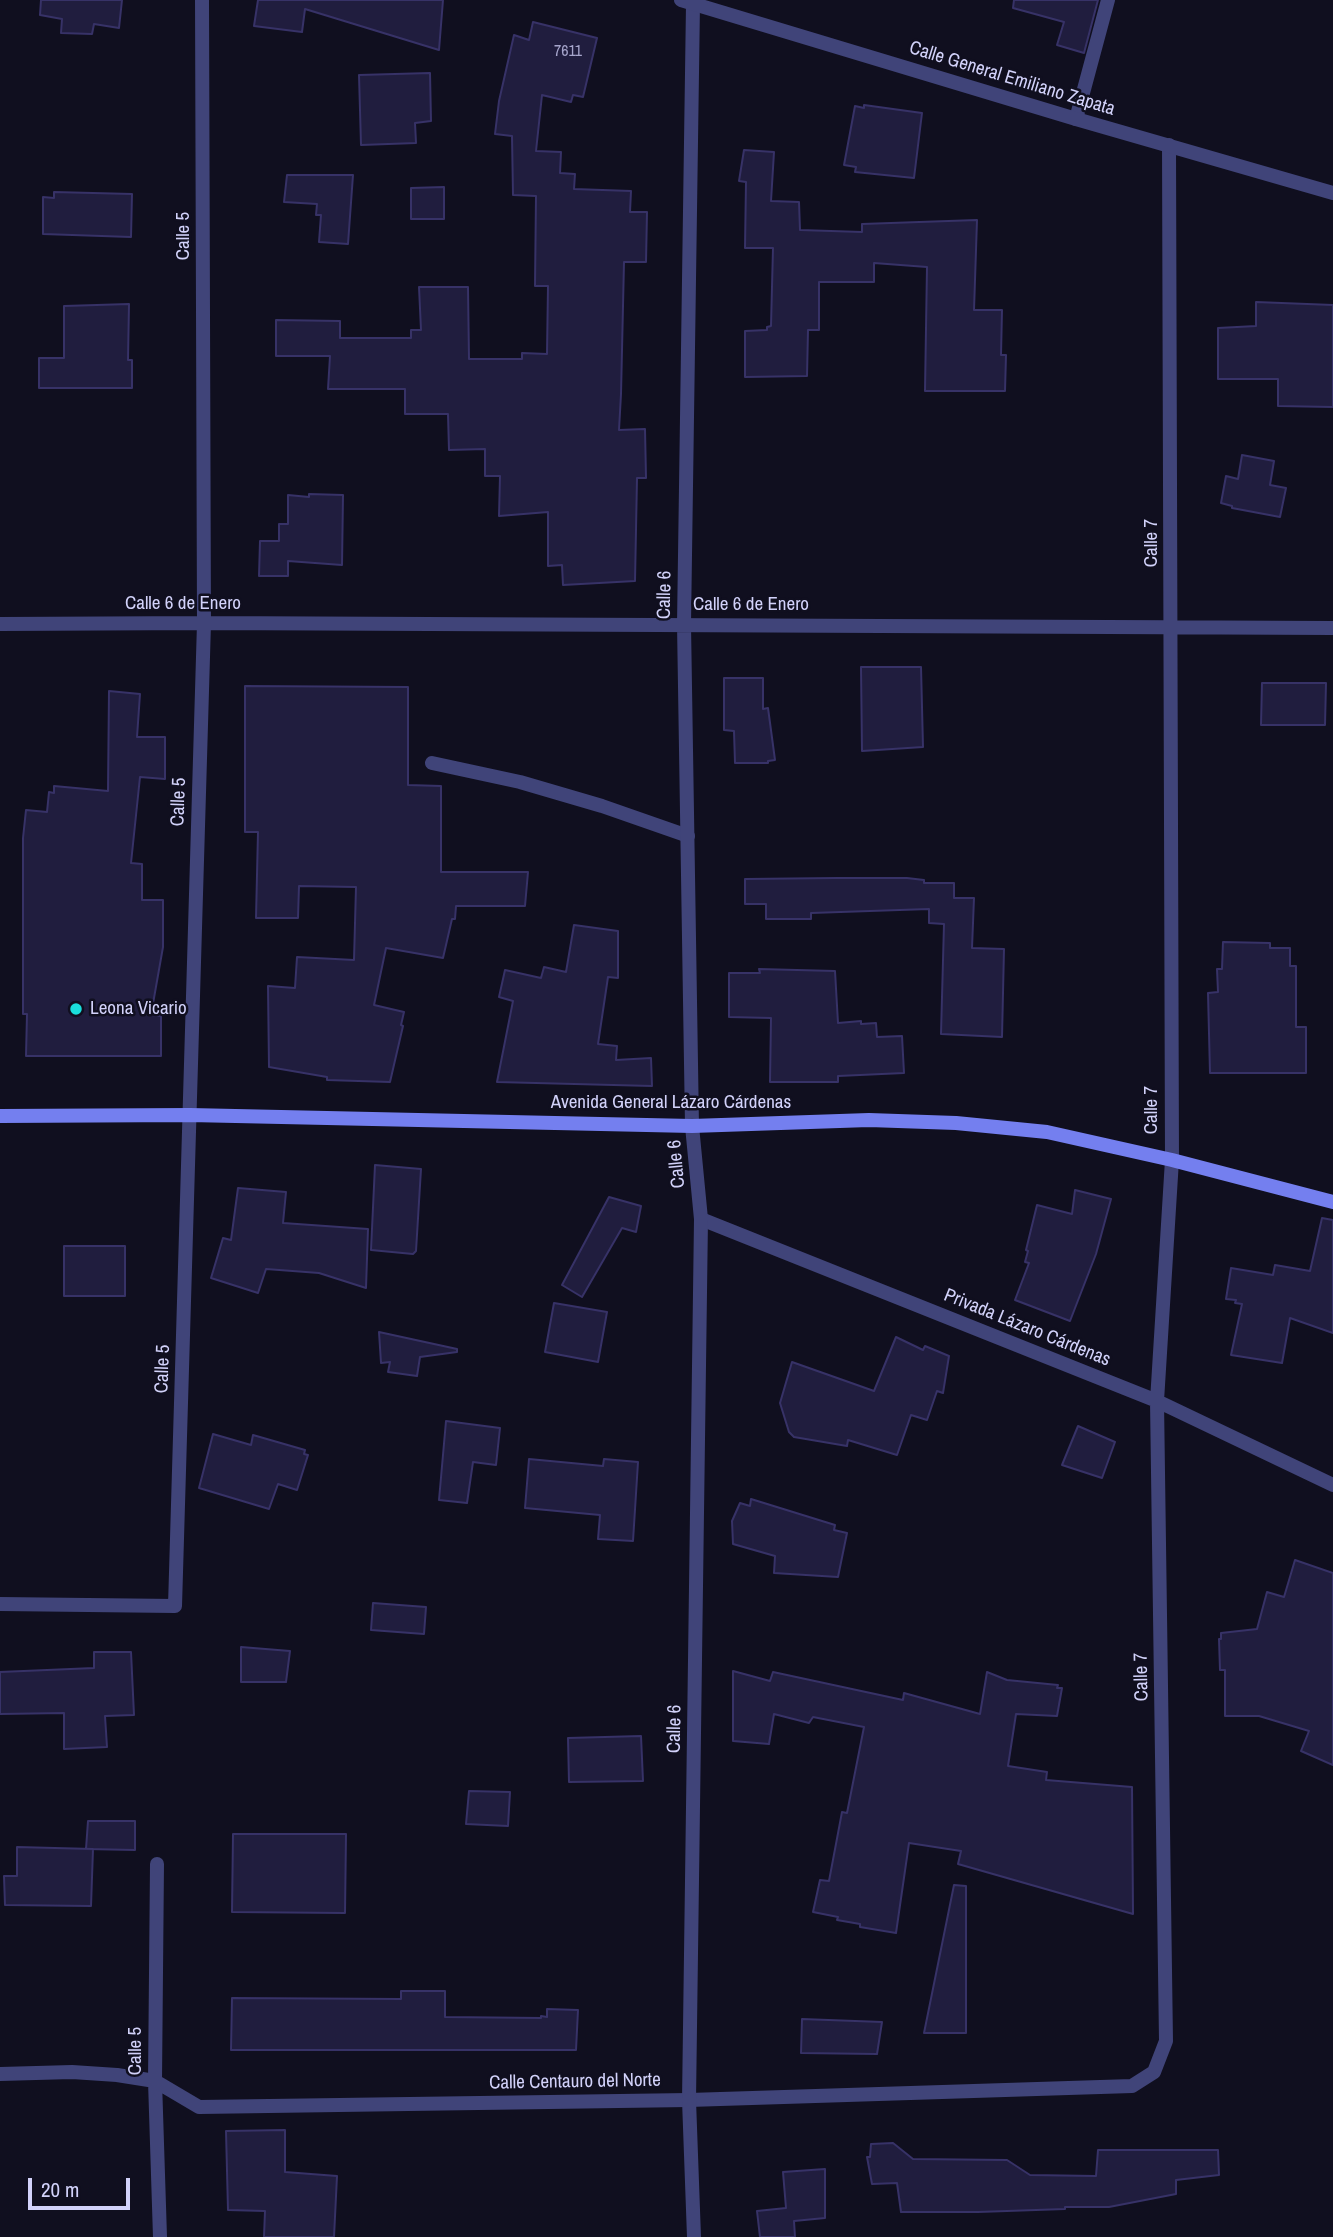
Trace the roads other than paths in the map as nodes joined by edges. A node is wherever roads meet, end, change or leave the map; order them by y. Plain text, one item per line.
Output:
1 (202, 0) edge
2 (1108, 0) edge
3 (687, 2) edge
4 (1076, 119) junction
5 (1169, 145) junction
6 (1333, 192) edge
7 (204, 623) junction
8 (0, 624) edge
9 (684, 624) junction
10 (1171, 626) junction
11 (1333, 628) edge
12 (432, 763) dead end
13 (688, 836) junction
14 (190, 1115) junction
15 (0, 1116) edge
16 (692, 1126) junction
17 (1172, 1160) junction
18 (1333, 1202) edge
19 (701, 1219) junction
20 (1157, 1401) junction
21 (1333, 1485) edge
22 (0, 1604) edge
23 (157, 1864) dead end
24 (1154, 2072) joint
25 (0, 2074) edge
26 (155, 2081) junction
27 (689, 2099) junction
28 (160, 2237) edge
29 (694, 2237) edge

1 - 7 street, Calle 5
2 - 4 street
3 - 4 street, Calle General Emiliano Zapata
3 - 9 street, Calle 6
4 - 5 street, Calle General Emiliano Zapata
5 - 6 street, Calle General Emiliano Zapata
5 - 10 street, Calle 7
7 - 8 street, Calle 6 de Enero
7 - 9 street, Calle 6 de Enero
7 - 14 street, Calle 5
9 - 10 street, Calle 6 de Enero
9 - 13 street, Calle 6
10 - 11 street, Calle 6 de Enero
10 - 17 street, Calle 7
12 - 13 street
13 - 16 street, Calle 6
14 - 15 main road, Avenida General Lázaro Cárdenas
14 - 16 main road, Avenida General Lázaro Cárdenas
14 - 22 street, Calle 5
16 - 17 main road, Avenida General Lázaro Cárdenas
16 - 19 street, Calle 6
17 - 18 main road, Avenida General Lázaro Cárdenas
17 - 20 street, Calle 7
19 - 20 street, Privada Lázaro Cárdenas
19 - 27 street, Calle 6
20 - 21 street, Privada Lázaro Cárdenas
20 - 24 street, Calle 7
23 - 26 street, Calle 5
24 - 27 street, Calle Centauro del Norte
25 - 26 street, Calle Centauro del Norte
26 - 27 street, Calle Centauro del Norte
26 - 28 street, Calle 5
27 - 29 street, Calle 6

